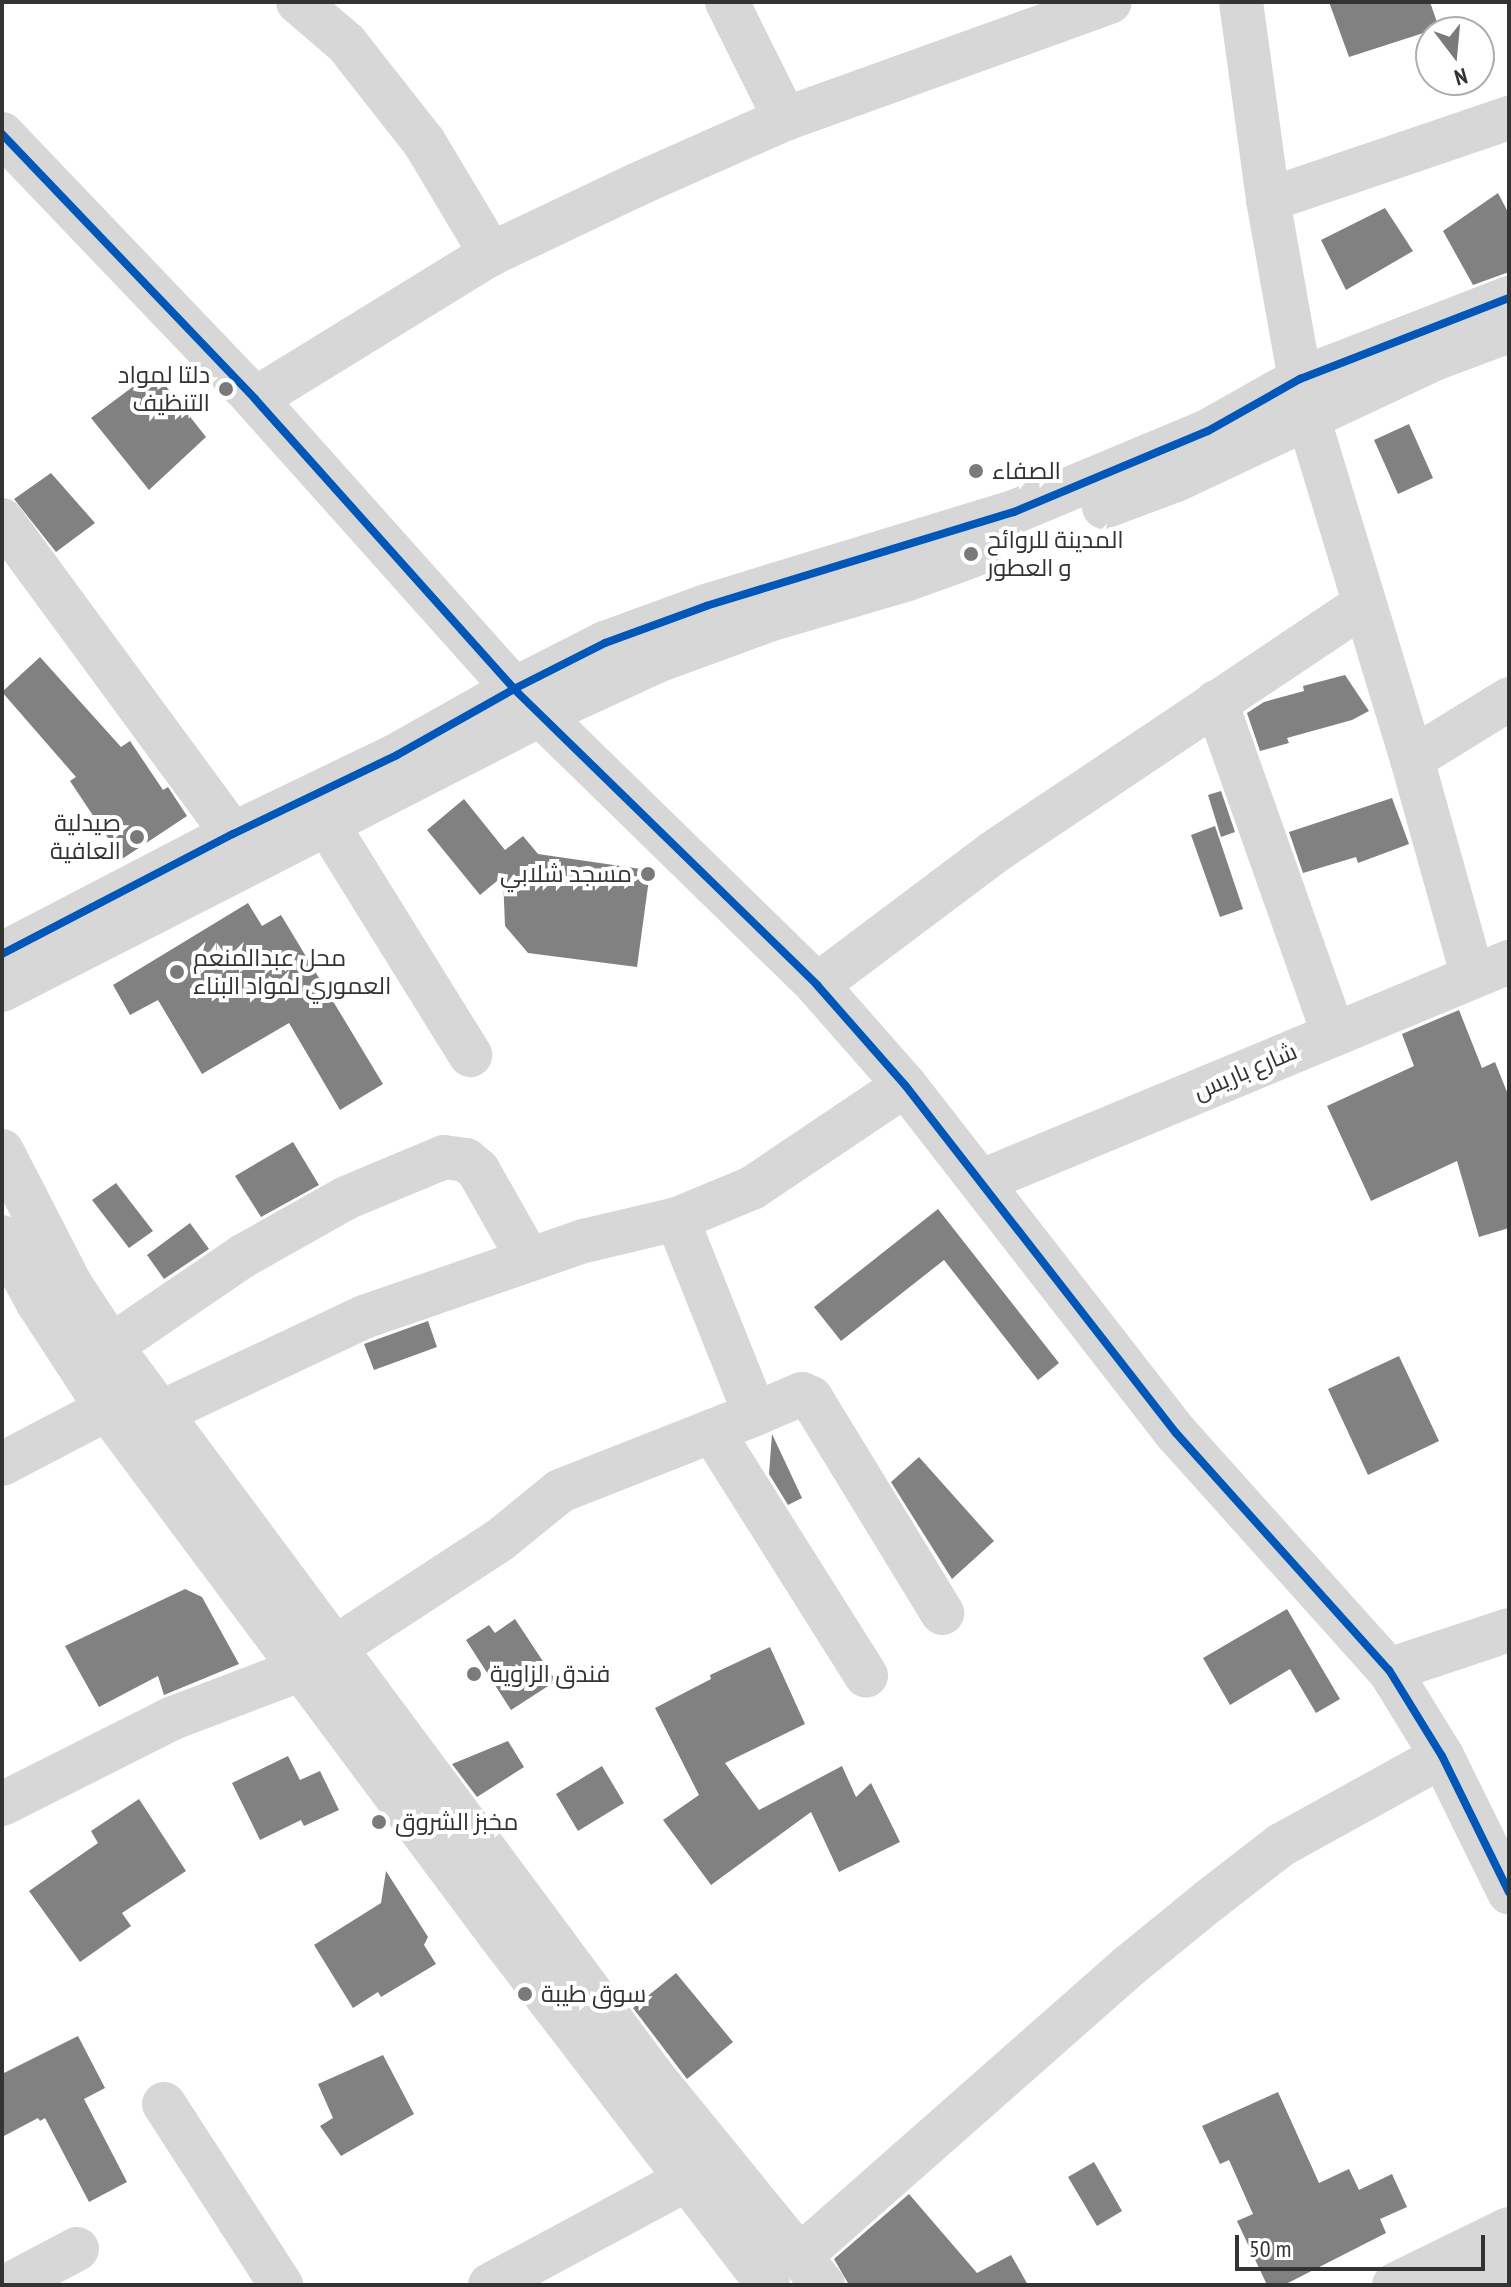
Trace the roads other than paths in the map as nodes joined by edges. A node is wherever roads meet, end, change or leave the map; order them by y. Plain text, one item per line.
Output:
1 (298, 2) edge
2 (727, 2) edge
3 (1110, 2) edge
4 (1241, 2) edge
5 (1509, 118) edge
6 (785, 119) junction
7 (2, 134) edge
8 (1268, 200) junction
9 (491, 254) junction
10 (1509, 298) edge
11 (1509, 331) edge
12 (1304, 398) junction
13 (255, 399) junction
14 (2, 520) edge
15 (1365, 604) junction
16 (1509, 699) edge
17 (528, 701) junction
18 (1216, 702) junction
19 (1412, 759) junction
20 (327, 824) junction
21 (233, 834) junction
22 (2, 954) edge
23 (1491, 970) edge
24 (817, 985) junction
25 (2, 990) edge
26 (1334, 1035) junction
27 (470, 1055) dead end
28 (905, 1085) junction
29 (2, 1151) edge
30 (982, 1181) junction
31 (677, 1219) junction
32 (2, 1237) edge
33 (529, 1260) junction
34 (111, 1346) junction
35 (107, 1409) junction
36 (162, 1412) junction
37 (755, 1414) junction
38 (712, 1431) junction
39 (2, 1464) edge
40 (942, 1613) dead end
41 (1509, 1630) edge
42 (319, 1658) junction
43 (1389, 1670) junction
44 (866, 1676) dead end
45 (1442, 1756) junction
46 (2, 1804) edge
47 (1509, 1892) edge
48 (164, 2104) dead end
49 (705, 2170) junction
50 (1509, 2229) edge
51 (77, 2249) dead end
52 (1509, 2268) edge
53 (811, 2270) edge
54 (9, 2285) edge
55 (281, 2285) edge
56 (490, 2285) edge
57 (768, 2285) edge
58 (1394, 2285) edge
59 (1466, 2285) edge

1 - 9 street
2 - 6 street
3 - 6 street
4 - 8 street
5 - 8 street
6 - 9 street
7 - 13 street
8 - 12 street
9 - 13 street
10 - 12 street
11 - 12 street
12 - 15 street
12 - 17 street
13 - 17 street
14 - 21 street
15 - 18 street
15 - 19 street
16 - 19 street
17 - 20 street
17 - 21 street
17 - 24 street
18 - 24 street
18 - 26 street
19 - 23 street
20 - 25 street
20 - 27 street
21 - 22 street
23 - 26 street, شارع باريس
24 - 28 street
26 - 30 street, شارع باريس
28 - 30 street
28 - 31 street
29 - 34 street
30 - 43 street
31 - 33 street
31 - 37 street
32 - 35 street
33 - 34 street
33 - 36 street
34 - 36 street
35 - 39 street
35 - 42 street
36 - 42 street
37 - 38 street
37 - 40 street
38 - 42 street
38 - 44 street
41 - 43 street
42 - 46 street
42 - 49 street
43 - 45 street
45 - 47 street
45 - 53 street
48 - 55 street
49 - 53 street
49 - 56 street
49 - 57 street
50 - 58 street
51 - 54 street
52 - 59 street

